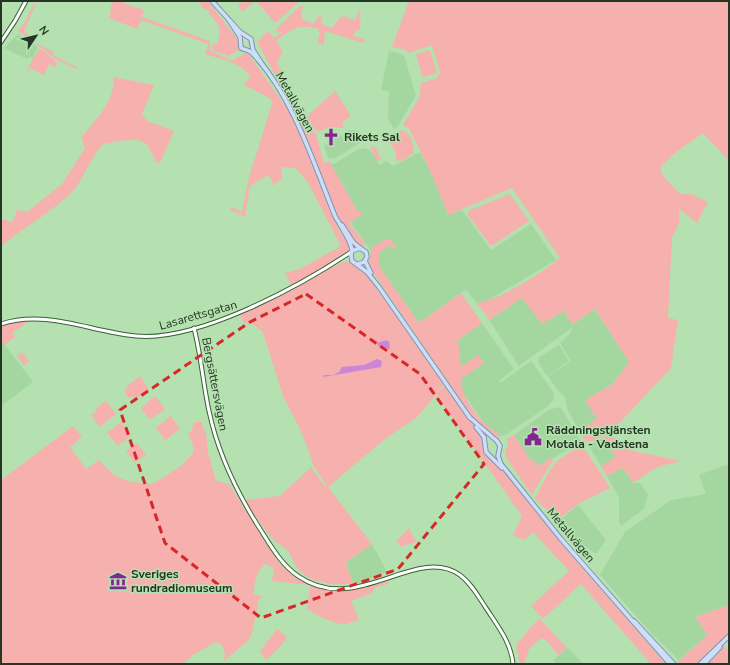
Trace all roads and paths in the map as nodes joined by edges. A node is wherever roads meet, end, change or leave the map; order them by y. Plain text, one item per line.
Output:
1 (26, 1) edge
2 (212, 1) edge
3 (229, 20) junction
4 (246, 37) junction
5 (241, 41) junction
6 (1, 42) edge
7 (253, 46) junction
8 (248, 50) junction
9 (266, 72) junction
10 (332, 209) junction
11 (360, 248) junction
12 (352, 252) junction
13 (341, 259) junction
14 (351, 260) junction
15 (365, 261) junction
16 (358, 264) junction
17 (379, 287) junction
18 (1, 324) edge
19 (194, 328) junction
20 (469, 417) junction
21 (492, 438) junction
22 (484, 442) junction
23 (498, 453) junction
24 (489, 455) junction
25 (513, 478) junction
26 (617, 603) junction
27 (729, 637) edge
28 (513, 664) edge
29 (670, 664) edge
30 (674, 664) edge
31 (700, 664) edge
32 (704, 664) edge

1 - 6 street
2 - 3 main road, Metallvägen
3 - 4 main road, Metallvägen
3 - 5 main road, Metallvägen
4 - 5 main road
4 - 7 main road, Metallvägen
5 - 8 main road, Metallvägen
7 - 8 main road
7 - 9 main road, Metallvägen
8 - 9 main road, Metallvägen
9 - 10 main road, Metallvägen
10 - 11 main road, Metallvägen
10 - 12 main road, Metallvägen
11 - 12 main road
11 - 15 main road
12 - 13 street, Lasarettsgatan
12 - 14 main road
13 - 14 street
13 - 19 street, Lasarettsgatan
14 - 16 main road
15 - 16 main road
15 - 17 main road
16 - 17 main road
17 - 20 main road
18 - 19 street, Lasarettsgatan
19 - 28 street, Bergsättersvägen
20 - 21 main road
20 - 22 main road
21 - 22 main road
21 - 23 main road
22 - 24 main road
23 - 24 main road
23 - 25 main road, Metallvägen
24 - 25 main road, Metallvägen
25 - 26 main road, Metallvägen
26 - 29 main road, Metallvägen
26 - 30 main road, Metallvägen
27 - 31 main road
27 - 32 main road

